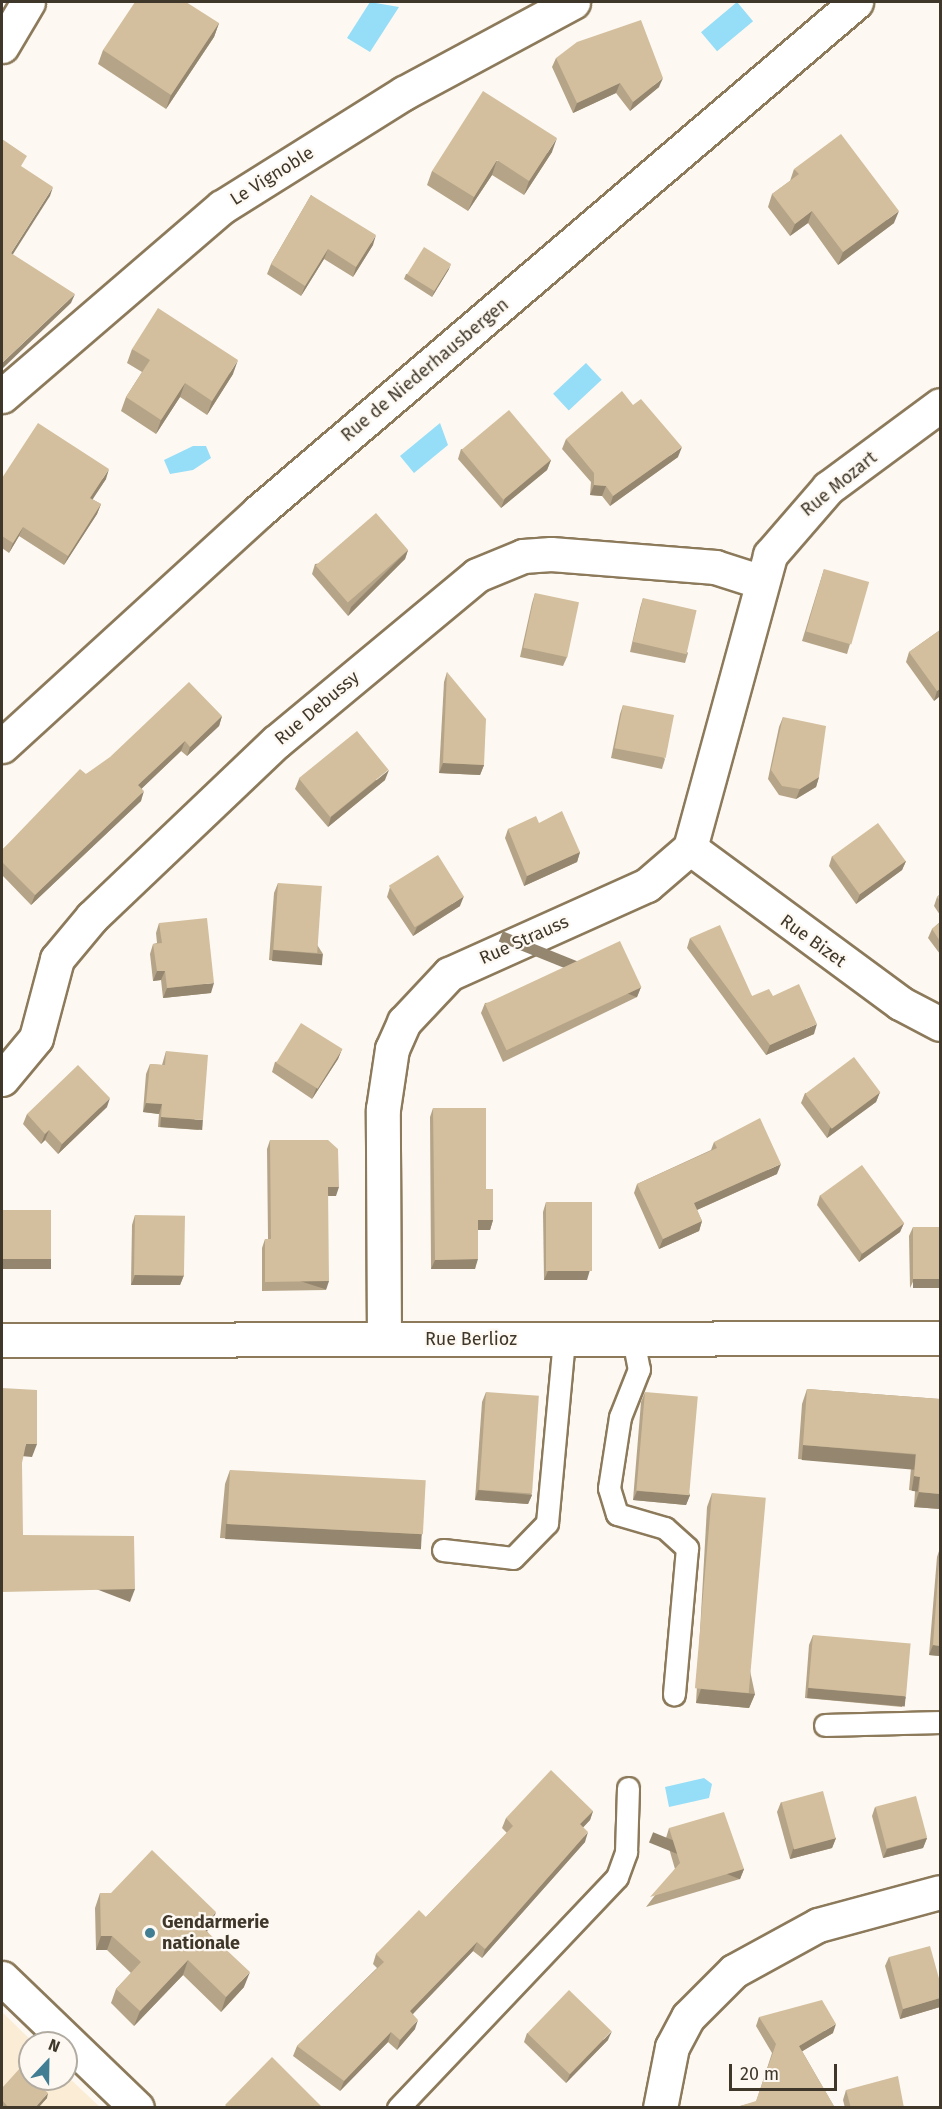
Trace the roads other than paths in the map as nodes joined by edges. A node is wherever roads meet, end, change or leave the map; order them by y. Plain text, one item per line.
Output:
1 (28, 2) edge
2 (573, 2) edge
3 (856, 2) edge
4 (2, 46) edge
5 (2, 396) edge
6 (940, 405) edge
7 (759, 581) junction
8 (2, 746) edge
9 (690, 848) junction
10 (940, 1024) edge
11 (2, 1078) edge
12 (384, 1338) junction
13 (940, 1338) edge
14 (564, 1339) junction
15 (2, 1340) edge
16 (633, 1340) junction
17 (443, 1550) dead end
18 (674, 1694) dead end
19 (940, 1722) edge
20 (825, 1725) dead end
21 (628, 1788) dead end
22 (940, 1892) edge
23 (2, 1978) edge
24 (136, 2108) edge
25 (398, 2108) edge
26 (660, 2108) edge

1 - 4 street
2 - 5 street, Le Vignoble
3 - 8 street, Rue de Niederhausbergen
6 - 7 street, Rue Mozart
7 - 9 street
7 - 11 street, Rue Debussy
9 - 10 street, Rue Bizet
9 - 12 street, Rue Strauss
12 - 14 street, Rue Berlioz
12 - 15 street, Rue Berlioz
13 - 16 street, Rue Berlioz
14 - 16 street, Rue Berlioz
14 - 17 lane
16 - 18 lane
19 - 20 lane
21 - 25 lane
22 - 26 street
23 - 24 street

